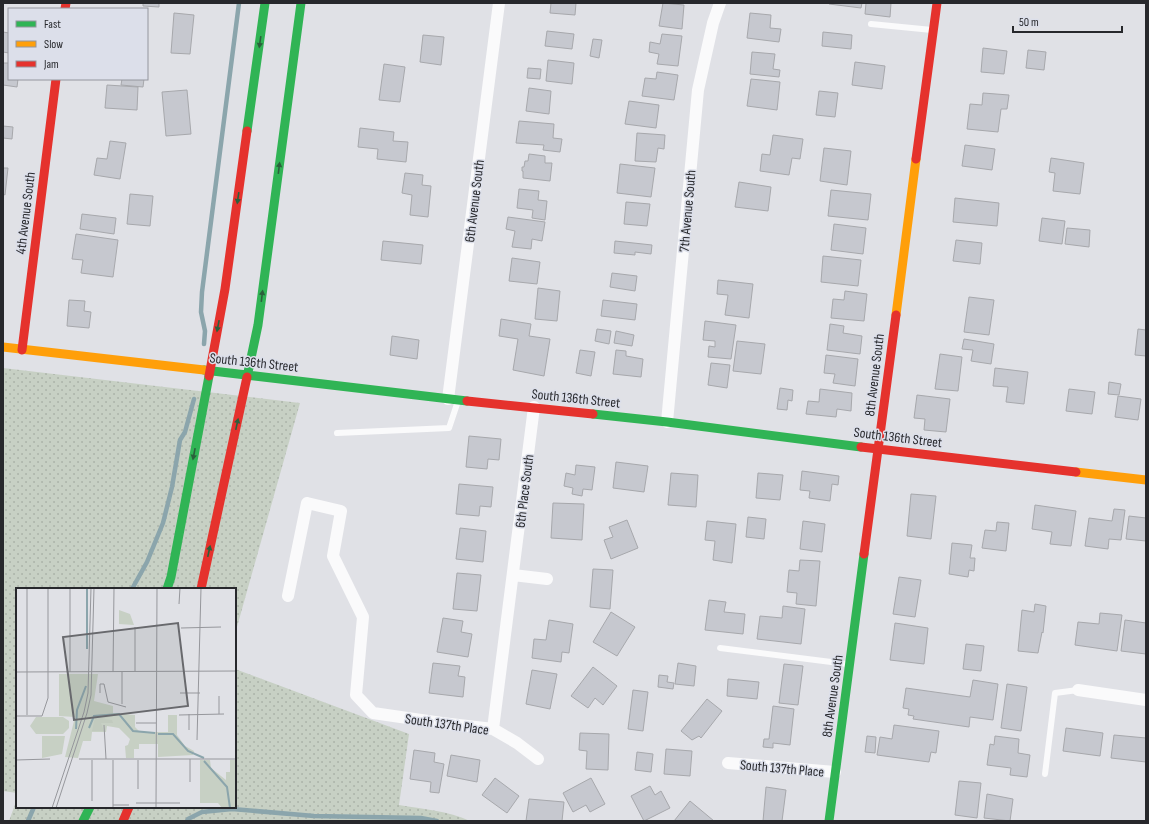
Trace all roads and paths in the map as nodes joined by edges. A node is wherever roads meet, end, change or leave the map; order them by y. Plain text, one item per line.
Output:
1 (265, 3) edge
2 (300, 3) edge
3 (499, 3) edge
4 (720, 3) edge
5 (937, 3) edge
6 (871, 24) dead end
7 (933, 30) junction
8 (56, 80) edge
9 (3, 348) edge
10 (22, 350) junction
11 (453, 399) junction
12 (534, 407) junction
13 (667, 422) junction
14 (337, 433) dead end
15 (879, 448) junction
16 (1146, 480) edge
17 (513, 575) junction
18 (547, 579) dead end
19 (167, 588) edge
20 (201, 588) edge
21 (288, 596) dead end
22 (720, 648) dead end
23 (850, 665) junction
24 (1078, 690) joint
25 (1146, 700) edge
26 (493, 729) junction
27 (538, 759) dead end
28 (728, 763) dead end
29 (836, 772) junction
30 (1044, 774) dead end
31 (90, 808) edge
32 (129, 808) edge
33 (83, 821) edge
34 (123, 821) edge
35 (829, 821) edge

1 -> 19 main road
20 -> 2 main road
3 - 11 street, 6th Avenue South
4 - 13 street, 7th Avenue South
5 - 7 main road, 8th Avenue South
6 - 7 lane
7 - 15 main road, 8th Avenue South
8 - 10 main road, 4th Avenue South
9 - 10 main road, South 136th Street
10 - 11 main road, South 136th Street
11 - 12 main road, South 136th Street
11 - 14 lane
12 - 13 main road, South 136th Street
12 - 17 street, 6th Place South
13 - 15 main road, South 136th Street
15 - 16 main road, South 136th Street
15 - 23 main road, 8th Avenue South
17 - 18 street
17 - 26 street, 6th Place South
21 - 26 street, South 137th Place
22 - 23 lane
23 - 29 main road, 8th Avenue South
24 - 25 street
24 - 30 lane
26 - 27 street, South 137th Place
28 - 29 street, South 137th Place
29 - 35 main road, 8th Avenue South
31 - 33 main road
32 - 34 main road

